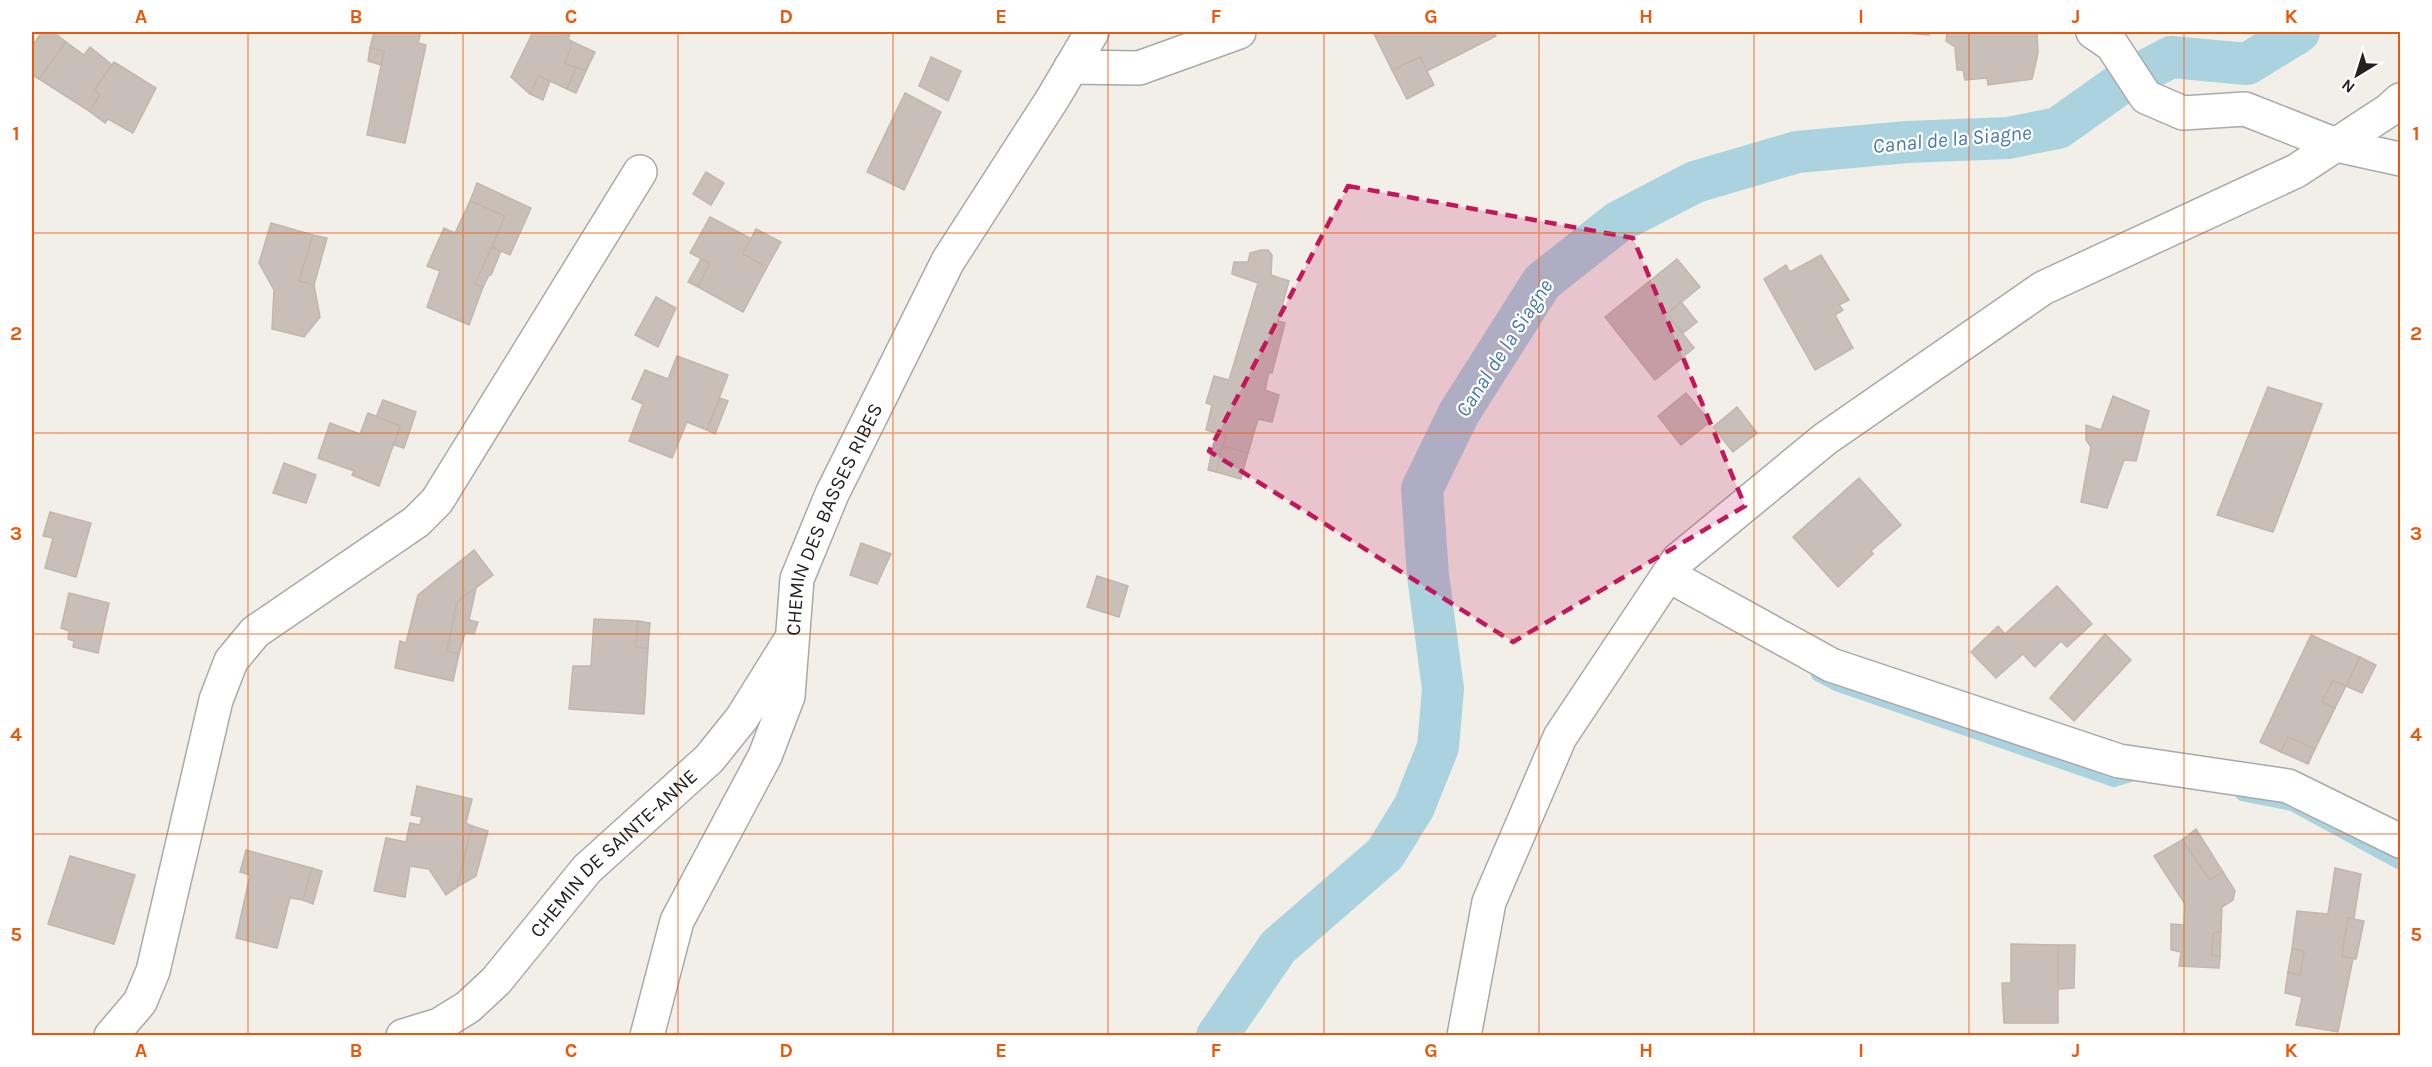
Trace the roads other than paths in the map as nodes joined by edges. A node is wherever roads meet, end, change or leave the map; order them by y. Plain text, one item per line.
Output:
1 (1092, 32) edge
2 (1239, 32) edge
3 (2093, 32) edge
4 (1071, 68) junction
5 (2400, 100) edge
6 (2336, 145) junction
7 (2400, 159) edge
8 (640, 172) dead end
9 (1668, 575) junction
10 (793, 636) junction
11 (2400, 841) edge
12 (111, 1035) edge
13 (403, 1035) edge
14 (647, 1035) edge
15 (1464, 1035) edge

1 - 4 street, CHEMIN DES BASSES RIBES
2 - 4 street
3 - 6 street
4 - 10 street, CHEMIN DES BASSES RIBES
5 - 6 street
6 - 7 street
6 - 9 street
8 - 12 street
9 - 11 street
9 - 15 street
10 - 13 street, CHEMIN DE SAINTE-ANNE
10 - 14 street, CHEMIN DES BASSES RIBES

